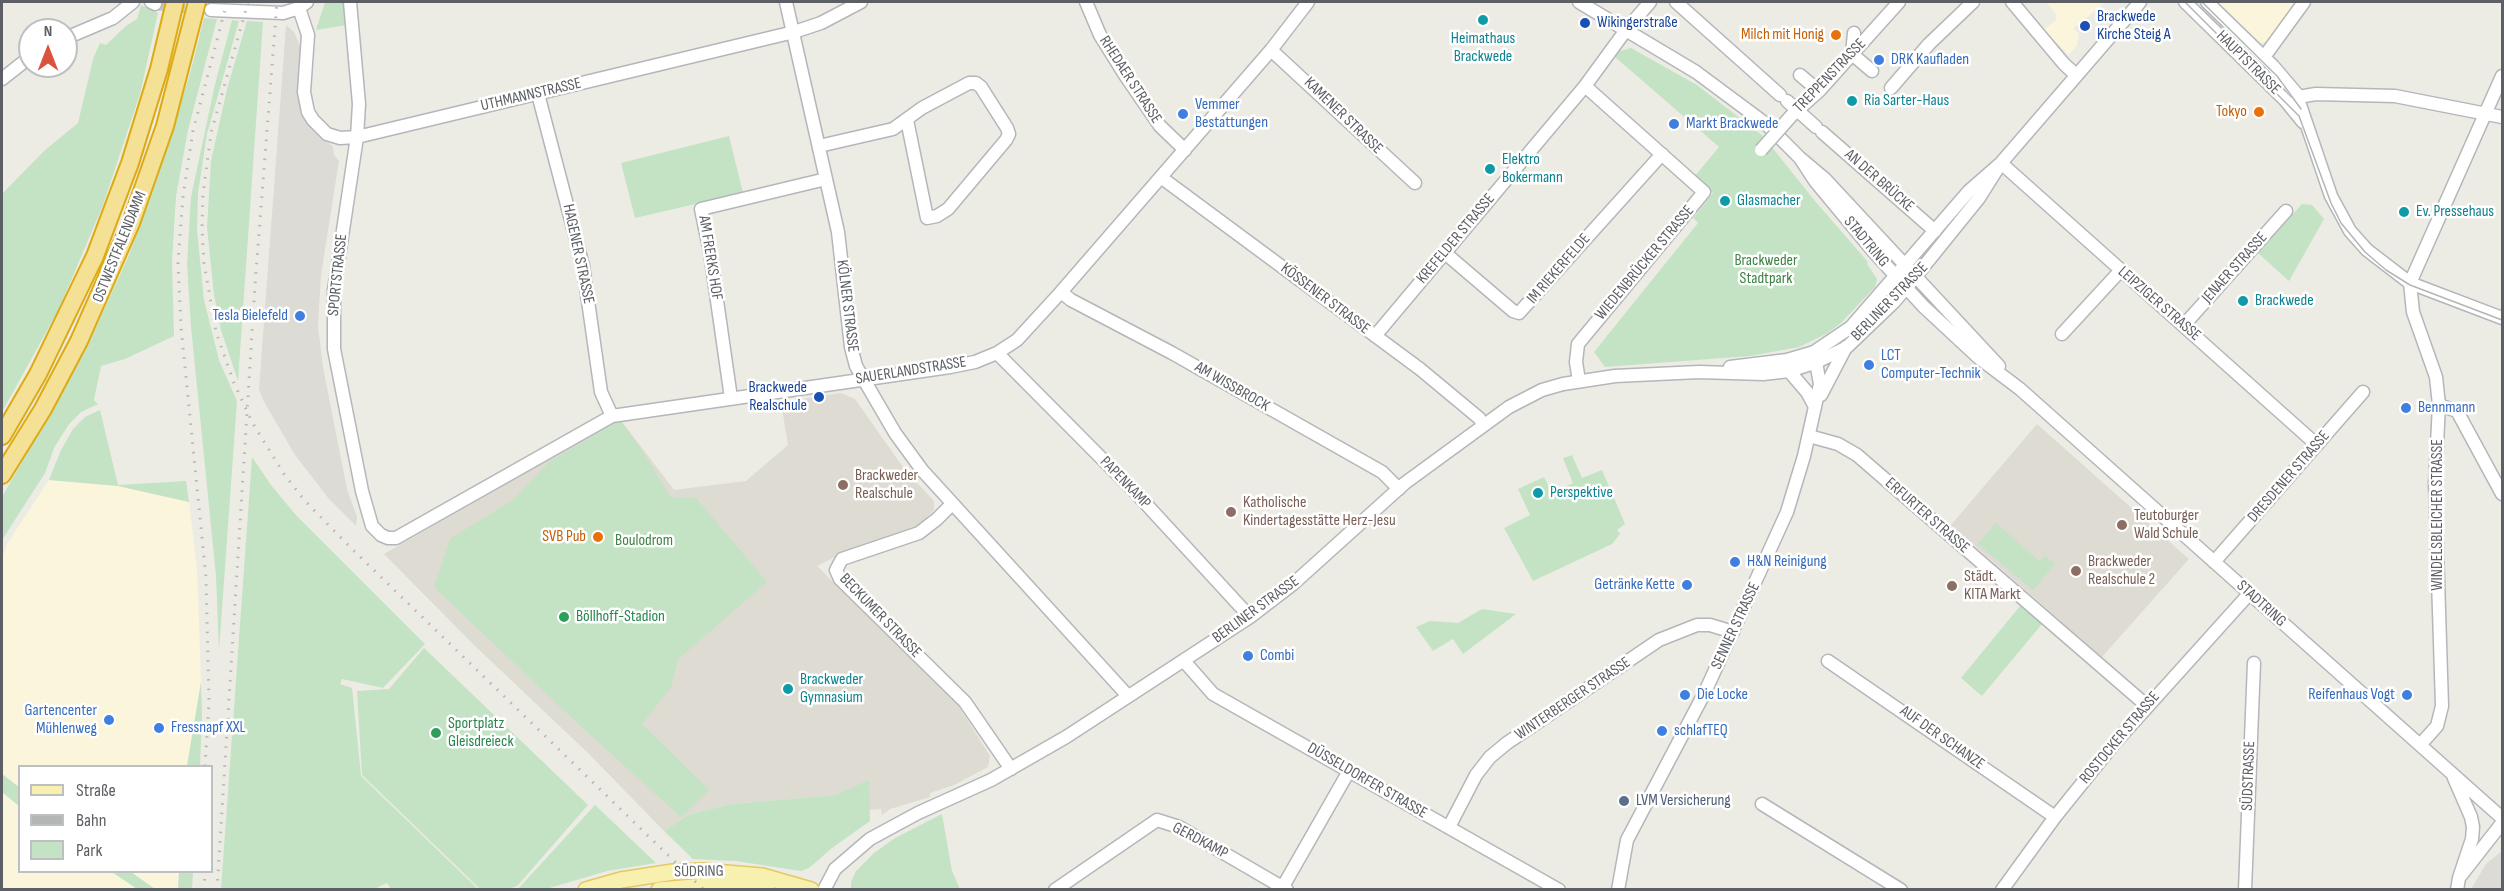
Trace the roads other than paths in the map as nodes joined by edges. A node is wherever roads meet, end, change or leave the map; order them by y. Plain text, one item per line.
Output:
1 (133, 2) edge
2 (175, 2) edge
3 (350, 2) edge
4 (786, 2) edge
5 (861, 2) edge
6 (1086, 2) edge
7 (1308, 2) edge
8 (1579, 2) edge
9 (1650, 2) edge
10 (1676, 2) edge
11 (1974, 2) edge
12 (2012, 2) edge
13 (2140, 2) edge
14 (2185, 2) edge
15 (2208, 2) edge
16 (2304, 2) edge
17 (303, 5) edge
18 (204, 6) edge
19 (1891, 14) edge
20 (1626, 30) junction
21 (794, 32) junction
22 (78, 33) edge
23 (1271, 50) junction
24 (1852, 54) junction
25 (2264, 57) junction
26 (18, 66) edge
27 (1872, 71) dead end
28 (1800, 75) dead end
29 (2076, 75) junction
30 (2502, 76) edge
31 (2, 79) edge
32 (1585, 86) junction
33 (1891, 88) dead end
34 (1819, 91) junction
35 (538, 94) junction
36 (2298, 96) junction
37 (1789, 105) junction
38 (2485, 114) junction
39 (2502, 117) edge
40 (907, 120) junction
41 (2307, 129) junction
42 (357, 137) junction
43 (819, 146) junction
44 (1185, 150) junction
45 (1761, 150) dead end
46 (1662, 154) junction
47 (1800, 158) junction
48 (2001, 163) junction
49 (1162, 178) junction
50 (826, 179) junction
51 (1415, 183) dead end
52 (2286, 211) dead end
53 (1935, 231) junction
54 (1444, 253) junction
55 (1905, 264) junction
56 (2121, 270) junction
57 (1895, 276) junction
58 (1916, 276) junction
59 (2410, 283) junction
60 (1906, 288) junction
61 (1061, 292) junction
62 (2502, 318) edge
63 (2184, 325) junction
64 (2062, 334) dead end
65 (1375, 336) junction
66 (1847, 347) junction
67 (997, 353) junction
68 (1816, 357) junction
69 (1789, 371) junction
70 (1699, 372) junction
71 (863, 379) junction
72 (1578, 381) junction
73 (2020, 389) junction
74 (2363, 392) dead end
75 (731, 398) junction
76 (2439, 405) junction
77 (1815, 407) junction
78 (612, 416) junction
79 (1483, 424) junction
80 (2, 436) edge
81 (1809, 436) junction
82 (2317, 445) junction
83 (2, 475) edge
84 (1399, 489) junction
85 (2502, 494) edge
86 (952, 504) junction
87 (388, 538) joint
88 (2214, 562) junction
89 (2248, 594) junction
90 (1250, 617) junction
91 (1733, 632) junction
92 (1184, 661) junction
93 (1828, 661) dead end
94 (2254, 663) dead end
95 (1128, 696) junction
96 (2146, 705) junction
97 (2420, 745) junction
98 (1011, 769) junction
99 (1349, 771) junction
100 (2452, 774) junction
101 (1762, 804) dead end
102 (2055, 817) junction
103 (2502, 820) edge
104 (1449, 827) junction
105 (2458, 884) edge
106 (1284, 889) edge
107 (586, 890) edge
108 (659, 890) edge
109 (767, 890) edge
110 (811, 890) edge
111 (824, 890) edge
112 (1055, 890) edge
113 (1559, 890) edge
114 (1618, 890) edge
115 (1900, 890) edge
116 (2002, 890) edge
117 (2245, 890) edge

1 - 22 street
2 - 80 highway, OSTWESTFALENDAMM
3 - 42 street, SPORTSTRASSE
4 - 21 street, KÖLNER STRASSE
5 - 21 street, UTHMANNSTRASSE
6 - 44 street, RHEDAER STRASSE
7 - 23 street, SAUERLANDSTRASSE
8 - 20 street, STADTRING
9 - 20 street, KREFELDER STRASSE
10 - 37 street, AN DER BRÜCKE
11 - 33 street
12 - 29 street
13 - 29 street, BERLINER STRASSE
14 - 41 street, HAUPTSTRASSE
15 - 25 street, HAUPTSTRASSE
16 - 25 street
17 - 18 street
17 - 42 street, UTHMANNSTRASSE
18 - 83 highway, OSTWESTFALENDAMM
19 - 24 street, TREPPENSTRASSE
19 - 24 street
20 - 32 street, KREFELDER STRASSE
20 - 47 street, STADTRING
21 - 35 street, UTHMANNSTRASSE
21 - 43 street, KÖLNER STRASSE
23 - 44 street, SAUERLANDSTRASSE
23 - 51 street, KAMENER STRASSE
24 - 27 street
24 - 34 street, TREPPENSTRASSE
25 - 36 street, HAUPTSTRASSE
26 - 31 street
28 - 34 street
29 - 48 street, BERLINER STRASSE
30 - 38 street
32 - 46 street, WIEDENBRÜCKER STRASSE
32 - 54 street, KREFELDER STRASSE
34 - 37 street, TREPPENSTRASSE
35 - 42 street, UTHMANNSTRASSE
35 - 78 street, HAGENER STRASSE
36 - 38 street
36 - 41 street, HAUPTSTRASSE
37 - 45 street, TREPPENSTRASSE, bridge
37 - 53 street, AN DER BRÜCKE
38 - 39 street
38 - 59 street
40 - 40 street
40 - 43 street
41 - 59 street, HAUPTSTRASSE
42 - 87 street, SPORTSTRASSE
43 - 50 street, KÖLNER STRASSE
44 - 49 street, SAUERLANDSTRASSE
46 - 54 street, IM RIEKERFELDE
46 - 72 street, WIEDENBRÜCKER STRASSE
47 - 55 street, STADTRING
47 - 57 street, STADTRING
48 - 53 street, BERLINER STRASSE
48 - 56 street, LEIPZIGER STRASSE
48 - 58 street, BERLINER STRASSE
49 - 61 street, SAUERLANDSTRASSE
49 - 65 street, KÖSSENER STRASSE
50 - 71 street, KÖLNER STRASSE
50 - 75 street, AM FRERKS HOF
52 - 63 street, JENAER STRASSE
53 - 55 street, BERLINER STRASSE
54 - 65 street, KREFELDER STRASSE
55 - 57 street, BERLINER STRASSE
55 - 58 street, STADTRING
56 - 63 street, LEIPZIGER STRASSE
56 - 64 street
57 - 60 street, STADTRING
57 - 68 street, BERLINER STRASSE
58 - 60 street, BERLINER STRASSE
58 - 73 street, STADTRING
59 - 62 street, HAUPTSTRASSE
59 - 76 street, WINDELSBLEICHER STRASSE
60 - 66 street, BERLINER STRASSE
60 - 73 street, STADTRING
61 - 67 street, SAUERLANDSTRASSE
61 - 84 street, AM WISSBROCK
63 - 82 street, LEIPZIGER STRASSE
65 - 79 street, KÖSSENER STRASSE
66 - 68 street, BERLINER STRASSE
66 - 77 street
67 - 71 street, SAUERLANDSTRASSE
67 - 90 street, PAPENKAMP
68 - 69 street, BERLINER STRASSE
68 - 70 street, BERLINER STRASSE
68 - 77 street, SENNER STRASSE
69 - 70 street, BERLINER STRASSE
69 - 77 street
70 - 72 street, BERLINER STRASSE
71 - 75 street, SAUERLANDSTRASSE
71 - 86 street, KÖLNER STRASSE
72 - 79 street, BERLINER STRASSE
73 - 88 street, STADTRING
74 - 82 street, DRESDENER STRASSE
75 - 78 street, SAUERLANDSTRASSE
76 - 85 street
76 - 97 street, WINDELSBLEICHER STRASSE
77 - 81 street, SENNER STRASSE
78 - 87 street, SAUERLANDSTRASSE
79 - 84 street, BERLINER STRASSE
81 - 91 street, SENNER STRASSE
81 - 96 street, ERFURTER STRASSE
82 - 88 street, DRESDENER STRASSE
84 - 90 street, BERLINER STRASSE
86 - 95 street, KÖLNER STRASSE
86 - 98 street, BECKUMER STRASSE
88 - 89 street, STADTRING
89 - 96 street, ROSTOCKER STRASSE
89 - 97 street, STADTRING
90 - 92 street, BERLINER STRASSE
91 - 104 street, WINTERBERGER STRASSE
91 - 114 street, SENNER STRASSE
92 - 95 street, BERLINER STRASSE
92 - 99 street, DÜSSELDORFER STRASSE
93 - 102 street, AUF DER SCHANZE
94 - 117 street, SÜDSTRASSE
95 - 98 street, BERLINER STRASSE
96 - 102 street, ROSTOCKER STRASSE
97 - 100 street, STADTRING
98 - 111 street, BERLINER STRASSE
99 - 104 street, DÜSSELDORFER STRASSE
99 - 106 street
100 - 103 street, STADTRING
100 - 105 street
101 - 115 street
102 - 116 street, ROSTOCKER STRASSE
103 - 105 street
104 - 113 street, DÜSSELDORFER STRASSE
106 - 112 street, GERDKAMP
107 - 110 main road, SÜDRING
108 - 109 main road, SÜDRING

